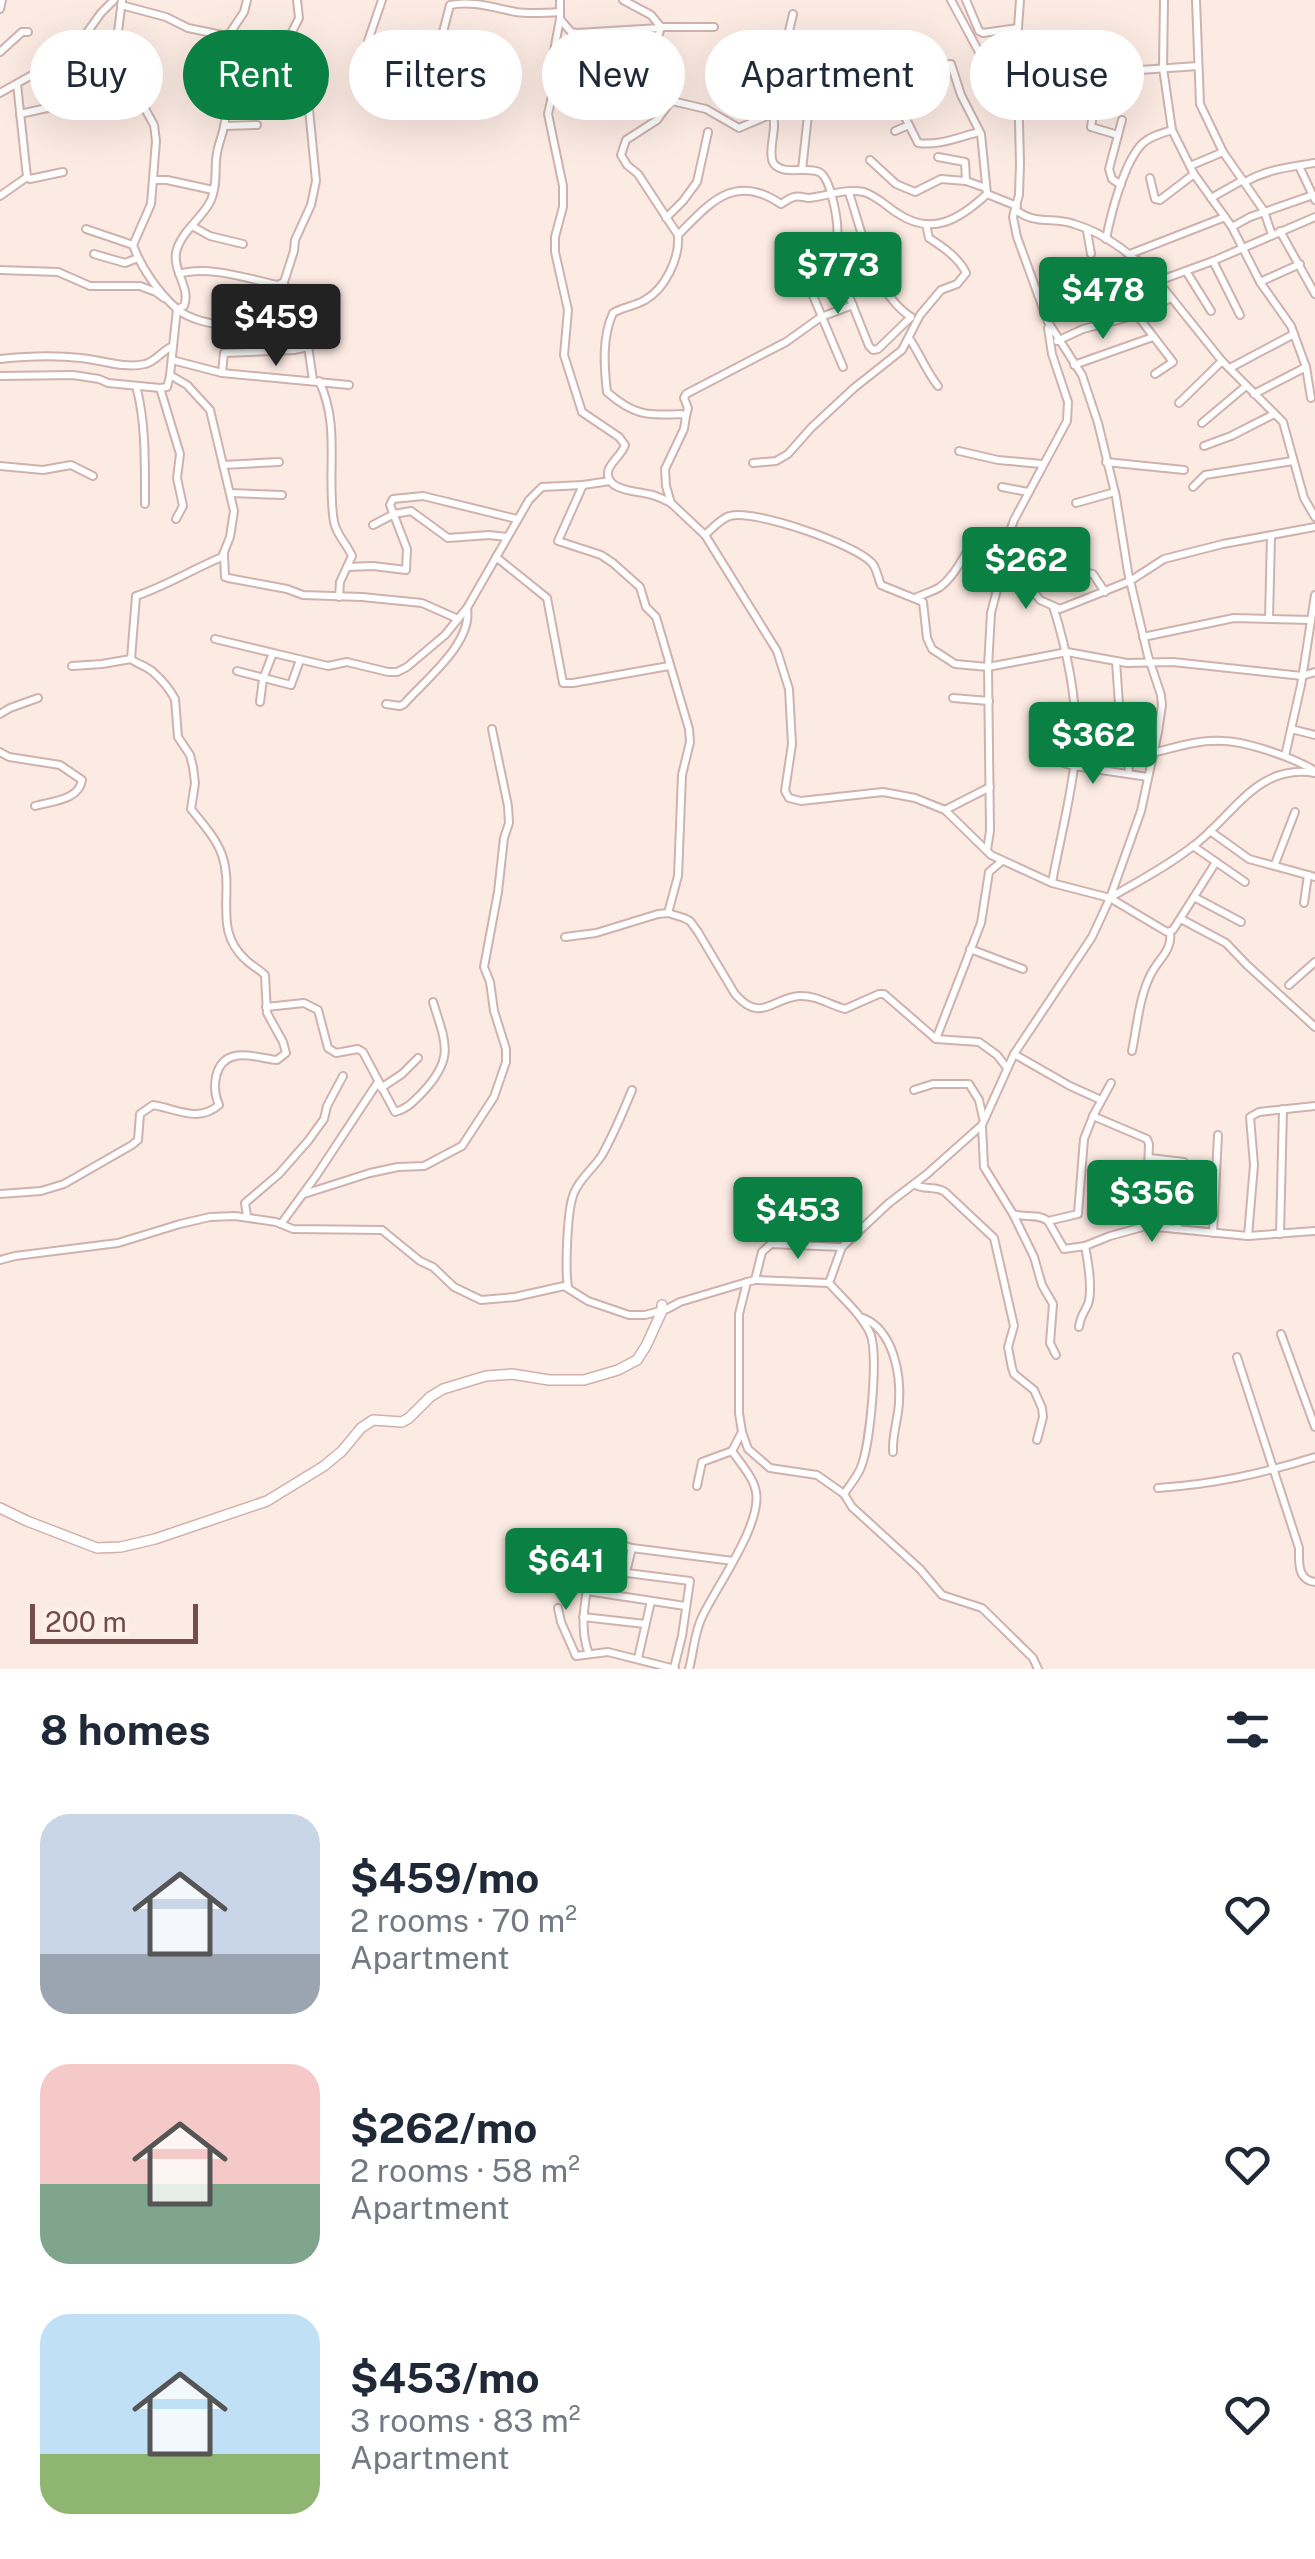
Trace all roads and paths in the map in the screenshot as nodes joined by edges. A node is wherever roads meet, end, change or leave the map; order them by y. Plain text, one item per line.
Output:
1 (2, 0) edge
2 (248, 0) edge
3 (297, 0) edge
4 (382, 0) edge
5 (560, 0) edge
6 (623, 0) edge
7 (951, 0) edge
8 (966, 0) edge
9 (1020, 0) edge
10 (1164, 0) edge
11 (1196, 0) edge
12 (119, 2) edge
13 (0, 8) edge
14 (793, 14) dead end
15 (560, 16) junction
16 (714, 26) dead end
17 (661, 28) junction
18 (1019, 28) joint
19 (198, 30) edge
20 (232, 30) edge
21 (372, 30) edge
22 (444, 30) edge
23 (788, 30) edge
24 (28, 32) dead end
25 (970, 35) edge
26 (0, 52) edge
27 (950, 64) edge
28 (1198, 66) junction
29 (916, 68) joint
30 (1144, 68) edge
31 (1163, 68) junction
32 (17, 84) junction
33 (0, 93) edge
34 (30, 112) edge
35 (20, 114) junction
36 (224, 120) edge
37 (657, 120) edge
38 (726, 120) edge
39 (758, 120) edge
40 (774, 120) edge
41 (807, 120) edge
42 (907, 120) edge
43 (1020, 120) edge
44 (1092, 120) edge
45 (1122, 120) dead end
46 (258, 125) dead end
47 (909, 125) junction
48 (224, 126) junction
49 (1172, 130) junction
50 (895, 131) dead end
51 (708, 132) dead end
52 (979, 132) junction
53 (1118, 136) junction
54 (1222, 152) junction
55 (938, 157) dead end
56 (870, 160) dead end
57 (1315, 164) edge
58 (1300, 166) junction
59 (802, 170) junction
60 (1192, 170) junction
61 (63, 172) dead end
62 (27, 177) junction
63 (1150, 178) dead end
64 (153, 180) junction
65 (966, 181) junction
66 (1244, 181) junction
67 (1121, 185) junction
68 (214, 190) junction
69 (986, 191) junction
70 (849, 192) junction
71 (832, 194) junction
72 (0, 196) edge
73 (1212, 198) junction
74 (1314, 198) edge
75 (1016, 208) junction
76 (1264, 212) junction
77 (1226, 217) junction
78 (1315, 217) edge
79 (666, 218) junction
80 (926, 224) junction
81 (192, 226) junction
82 (1232, 227) junction
83 (86, 229) dead end
84 (1087, 229) junction
85 (1276, 233) junction
86 (678, 235) junction
87 (1106, 240) junction
88 (243, 244) dead end
89 (133, 245) junction
90 (1242, 248) junction
91 (94, 254) dead end
92 (1092, 254) dead end
93 (1134, 257) junction
94 (138, 258) junction
95 (1213, 261) junction
96 (1300, 264) junction
97 (801, 267) dead end
98 (0, 270) edge
99 (1186, 271) junction
100 (179, 274) junction
101 (284, 282) junction
102 (1158, 282) junction
103 (1260, 282) junction
104 (1100, 284) dead end
105 (1060, 286) dead end
106 (1315, 294) edge
107 (1038, 295) junction
108 (1171, 298) junction
109 (169, 302) junction
110 (853, 305) junction
111 (177, 309) junction
112 (1211, 310) dead end
113 (291, 315) junction
114 (1137, 315) junction
115 (1240, 315) dead end
116 (821, 317) junction
117 (914, 319) junction
118 (1048, 322) junction
119 (1294, 334) junction
120 (1153, 337) junction
121 (909, 338) junction
122 (1058, 340) junction
123 (172, 346) junction
124 (309, 346) junction
125 (0, 359) edge
126 (172, 360) junction
127 (1222, 361) junction
128 (1074, 365) junction
129 (843, 367) dead end
130 (1306, 367) junction
131 (1230, 368) junction
132 (222, 373) junction
133 (1155, 374) dead end
134 (170, 375) junction
135 (0, 376) edge
136 (316, 381) junction
137 (349, 385) dead end
138 (136, 386) junction
139 (938, 386) dead end
140 (1246, 386) junction
141 (160, 388) junction
142 (1254, 394) junction
143 (1311, 398) dead end
144 (1179, 403) dead end
145 (1274, 414) junction
146 (686, 416) junction
147 (1202, 423) dead end
148 (1204, 446) dead end
149 (959, 451) dead end
150 (1294, 461) junction
151 (278, 462) dead end
152 (1106, 462) junction
153 (754, 463) dead end
154 (223, 464) junction
155 (1042, 464) junction
156 (0, 466) edge
157 (1184, 470) dead end
158 (94, 476) dead end
159 (610, 480) junction
160 (583, 485) junction
161 (1002, 488) dead end
162 (1193, 488) dead end
163 (1028, 492) junction
164 (1115, 492) junction
165 (230, 493) junction
166 (282, 495) dead end
167 (671, 503) junction
168 (1076, 503) dead end
169 (145, 504) dead end
170 (394, 514) junction
171 (1315, 517) edge
172 (176, 519) dead end
173 (517, 519) junction
174 (373, 525) dead end
175 (1315, 527) edge
176 (705, 536) junction
177 (1272, 536) junction
178 (1010, 537) junction
179 (506, 538) junction
180 (1034, 538) dead end
181 (224, 554) junction
182 (496, 556) junction
183 (1014, 560) junction
184 (1027, 562) junction
185 (347, 567) junction
186 (1130, 581) junction
187 (1105, 592) junction
188 (1315, 595) edge
189 (339, 597) junction
190 (916, 598) junction
191 (1053, 606) junction
192 (467, 608) junction
193 (458, 619) junction
194 (1270, 619) junction
195 (1311, 620) junction
196 (1144, 637) junction
197 (215, 640) dead end
198 (1067, 652) junction
199 (273, 653) junction
200 (131, 659) junction
201 (300, 660) junction
202 (1116, 661) junction
203 (1150, 662) junction
204 (72, 666) dead end
205 (669, 666) junction
206 (988, 667) junction
207 (237, 670) dead end
208 (1315, 672) edge
209 (1302, 676) junction
210 (264, 679) junction
211 (38, 698) dead end
212 (953, 698) dead end
213 (989, 701) junction
214 (260, 702) dead end
215 (386, 704) dead end
216 (0, 714) edge
217 (492, 729) dead end
218 (1291, 729) junction
219 (1315, 735) edge
220 (0, 752) edge
221 (1153, 753) junction
222 (1284, 756) junction
223 (1046, 758) dead end
224 (1074, 766) junction
225 (1315, 772) edge
226 (1128, 774) junction
227 (1148, 777) junction
228 (990, 787) junction
229 (35, 806) dead end
230 (944, 810) junction
231 (1295, 812) dead end
232 (1210, 831) junction
233 (1193, 846) junction
234 (987, 850) junction
235 (1003, 860) junction
236 (1216, 862) junction
237 (1275, 864) junction
238 (1312, 876) edge
239 (1245, 882) dead end
240 (1052, 883) junction
241 (1194, 897) junction
242 (1110, 898) junction
243 (1304, 903) dead end
244 (668, 913) junction
245 (1181, 919) junction
246 (1241, 922) dead end
247 (1170, 932) junction
248 (565, 938) dead end
249 (970, 949) junction
250 (1315, 962) edge
251 (1023, 969) dead end
252 (1289, 984) dead end
253 (432, 1002) dead end
254 (266, 1007) junction
255 (1315, 1027) edge
256 (936, 1039) junction
257 (1132, 1050) dead end
258 (1014, 1054) junction
259 (418, 1058) dead end
260 (1006, 1068) junction
261 (343, 1076) dead end
262 (1111, 1083) dead end
263 (379, 1085) junction
264 (632, 1090) dead end
265 (914, 1090) dead end
266 (1102, 1100) junction
267 (1315, 1106) edge
268 (1283, 1109) junction
269 (1093, 1116) junction
270 (982, 1122) junction
271 (1218, 1135) dead end
272 (1148, 1158) junction
273 (914, 1184) junction
274 (0, 1194) edge
275 (304, 1194) junction
276 (1013, 1214) junction
277 (248, 1217) junction
278 (1048, 1220) junction
279 (280, 1224) junction
280 (1146, 1226) junction
281 (1177, 1229) junction
282 (1315, 1232) edge
283 (1213, 1233) junction
284 (1280, 1234) junction
285 (1248, 1236) junction
286 (1085, 1246) junction
287 (842, 1247) junction
288 (0, 1260) edge
289 (751, 1281) junction
290 (830, 1283) junction
291 (568, 1287) junction
292 (662, 1308) junction
293 (860, 1316) junction
294 (1078, 1327) dead end
295 (1281, 1334) dead end
296 (1056, 1355) dead end
297 (1237, 1357) dead end
298 (1315, 1427) edge
299 (742, 1432) junction
300 (1037, 1440) dead end
301 (732, 1451) junction
302 (893, 1452) dead end
303 (1315, 1457) edge
304 (1274, 1470) junction
305 (697, 1486) dead end
306 (1158, 1488) dead end
307 (844, 1494) junction
308 (0, 1508) edge
309 (566, 1546) dead end
310 (632, 1548) junction
311 (733, 1560) junction
312 (572, 1566) dead end
313 (591, 1567) junction
314 (626, 1572) junction
315 (1315, 1582) edge
316 (587, 1591) junction
317 (651, 1601) junction
318 (685, 1606) junction
319 (558, 1608) dead end
320 (584, 1616) junction
321 (645, 1624) junction
322 (589, 1654) junction
323 (638, 1658) junction
324 (652, 1666) edge
325 (675, 1669) edge
326 (689, 1669) edge
327 (1038, 1669) edge

1 - 13 street
2 - 20 street
3 - 101 street
4 - 21 street
5 - 15 street
6 - 17 street
7 - 25 street
8 - 18 street
9 - 18 street
10 - 31 street
11 - 28 street
12 - 19 street
12 - 32 street
12 - 64 street
14 - 23 street
15 - 17 street
15 - 22 street
15 - 159 street
16 - 17 street
24 - 26 street
27 - 52 street
28 - 31 street
28 - 54 street
29 - 29 street
30 - 31 street
31 - 49 street
32 - 33 street
32 - 35 street
34 - 35 street
35 - 62 street
36 - 48 street
37 - 79 street
38 - 39 street
40 - 59 street
41 - 59 street
42 - 47 street
43 - 75 street
44 - 53 street
45 - 53 street
46 - 48 street
47 - 50 street
47 - 52 street
48 - 68 street
49 - 60 street
49 - 67 street
51 - 79 street
52 - 69 street
53 - 67 street
54 - 60 street
54 - 66 street
55 - 65 street
56 - 65 street
57 - 58 street
58 - 66 street
58 - 74 street
59 - 71 street
60 - 63 street
60 - 73 street
61 - 62 street
62 - 72 street
64 - 68 street
64 - 89 street
65 - 69 street
66 - 73 street
66 - 76 street
67 - 87 street
68 - 81 street
69 - 75 street
69 - 80 street
70 - 71 street
70 - 80 street
70 - 117 street
71 - 86 street
71 - 110 street
73 - 77 street
74 - 76 street
75 - 84 street
75 - 107 street
76 - 82 street
76 - 85 street
77 - 82 street
77 - 93 street
78 - 85 street
79 - 86 street
80 - 117 street
81 - 88 street
81 - 100 street
82 - 90 street
83 - 89 street
84 - 87 street
84 - 92 street
85 - 90 street
85 - 96 street
86 - 146 street
87 - 93 street
89 - 94 street
90 - 95 street
90 - 103 street
91 - 94 street
93 - 102 street
93 - 104 street
94 - 109 street
95 - 99 street
95 - 115 street
96 - 103 street
96 - 106 street
97 - 116 street
98 - 109 street
99 - 102 street
99 - 112 street
100 - 101 street
100 - 111 street
101 - 113 street
102 - 108 street
103 - 119 street
105 - 107 street
107 - 118 street
108 - 114 street
108 - 127 street
109 - 111 street
110 - 116 street
110 - 117 street
111 - 113 street
111 - 123 street
113 - 124 street
114 - 120 street
114 - 122 street
116 - 129 street
116 - 146 street
117 - 121 street
118 - 122 street
118 - 155 street
119 - 130 street
119 - 131 street
120 - 128 street
120 - 133 street
121 - 139 street
121 - 153 street
122 - 128 street
123 - 125 street
123 - 126 street
124 - 132 street
124 - 136 street
126 - 132 street
126 - 134 street
127 - 131 street
127 - 144 street
128 - 152 street
130 - 142 street
130 - 143 street
131 - 140 street
132 - 136 street
134 - 141 street
134 - 154 street
135 - 138 street
136 - 137 street
136 - 185 street
138 - 141 street
138 - 169 street
140 - 142 street
140 - 147 street
141 - 172 street
142 - 145 street
145 - 148 street
145 - 150 street
146 - 167 street
149 - 155 street
150 - 162 street
150 - 171 street
151 - 154 street
152 - 157 street
152 - 164 street
154 - 165 street
155 - 163 street
156 - 158 street
159 - 160 street
159 - 167 street
160 - 173 street
160 - 205 street
161 - 163 street
163 - 178 street
164 - 168 street
164 - 186 street
165 - 166 street
165 - 181 street
167 - 176 street
170 - 173 street
170 - 174 street
170 - 179 street
170 - 185 street
173 - 179 street
175 - 177 street
176 - 190 street
176 - 230 street
177 - 186 street
177 - 194 street
178 - 183 street
178 - 190 street
178 - 206 street
179 - 182 street
180 - 184 street
181 - 189 street
181 - 200 street
182 - 192 street
182 - 205 street
183 - 184 street
183 - 191 street
184 - 187 street
185 - 189 street
186 - 187 street
186 - 196 street
187 - 191 street
188 - 195 street
189 - 193 street
190 - 206 street
191 - 198 street
192 - 193 street
192 - 215 street
193 - 201 street
194 - 195 street
194 - 196 street
195 - 209 street
196 - 203 street
197 - 199 street
198 - 202 street
198 - 206 street
198 - 224 street
199 - 201 street
199 - 210 street
200 - 204 street
200 - 254 street
201 - 210 street
202 - 203 street
202 - 226 street
203 - 209 street
203 - 221 street
205 - 244 street
206 - 213 street
207 - 210 street
208 - 209 street
209 - 218 street
210 - 214 street
211 - 216 street
212 - 213 street
213 - 228 street
217 - 275 street
218 - 219 street
218 - 222 street
220 - 229 street
221 - 222 street
221 - 227 street
222 - 225 street
223 - 224 street
224 - 226 street
224 - 240 street
225 - 232 street
226 - 227 street
227 - 242 street
228 - 230 street
228 - 234 street
230 - 234 street
231 - 237 street
232 - 233 street
232 - 237 street
233 - 236 street
233 - 242 street
234 - 235 street
235 - 240 street
235 - 249 street
236 - 239 street
236 - 241 street
237 - 238 street
238 - 243 street
240 - 242 street
241 - 245 street
241 - 246 street
242 - 247 street
242 - 258 street
244 - 248 street
244 - 256 street
245 - 247 street
245 - 255 street
247 - 257 street
249 - 251 street
249 - 256 street
250 - 252 street
253 - 263 street
254 - 263 street
254 - 274 street
256 - 260 street
258 - 260 street
258 - 266 street
259 - 263 street
260 - 270 street
261 - 277 street
262 - 266 street
263 - 275 street
264 - 291 street
265 - 270 street
266 - 269 street
267 - 268 street
268 - 284 street
268 - 285 street
269 - 272 street
269 - 278 street
270 - 273 street
270 - 276 street
271 - 283 street
272 - 280 street
272 - 281 street
273 - 287 street
273 - 300 street
275 - 279 street
276 - 278 street
276 - 296 street
277 - 279 street
277 - 288 street
278 - 286 street
279 - 291 street
280 - 281 street
280 - 286 street
281 - 283 street
282 - 284 street
283 - 285 street
284 - 285 street
286 - 294 street
287 - 289 street
287 - 290 street
289 - 290 street
289 - 292 street
289 - 299 street
290 - 293 street
291 - 292 street
292 - 308 street
293 - 302 street
293 - 307 street
295 - 298 street
297 - 304 street
299 - 301 street
299 - 307 street
301 - 305 street
301 - 311 street
303 - 304 street
304 - 306 street
304 - 315 street
307 - 327 street
309 - 310 street
310 - 311 street
310 - 314 street
311 - 326 street
312 - 313 street
313 - 314 street
313 - 316 street
314 - 318 street
316 - 317 street
316 - 320 street
317 - 318 street
317 - 321 street
318 - 325 street
319 - 322 street
320 - 321 street
320 - 322 street
321 - 323 street
322 - 323 street
323 - 324 street
324 - 325 street

